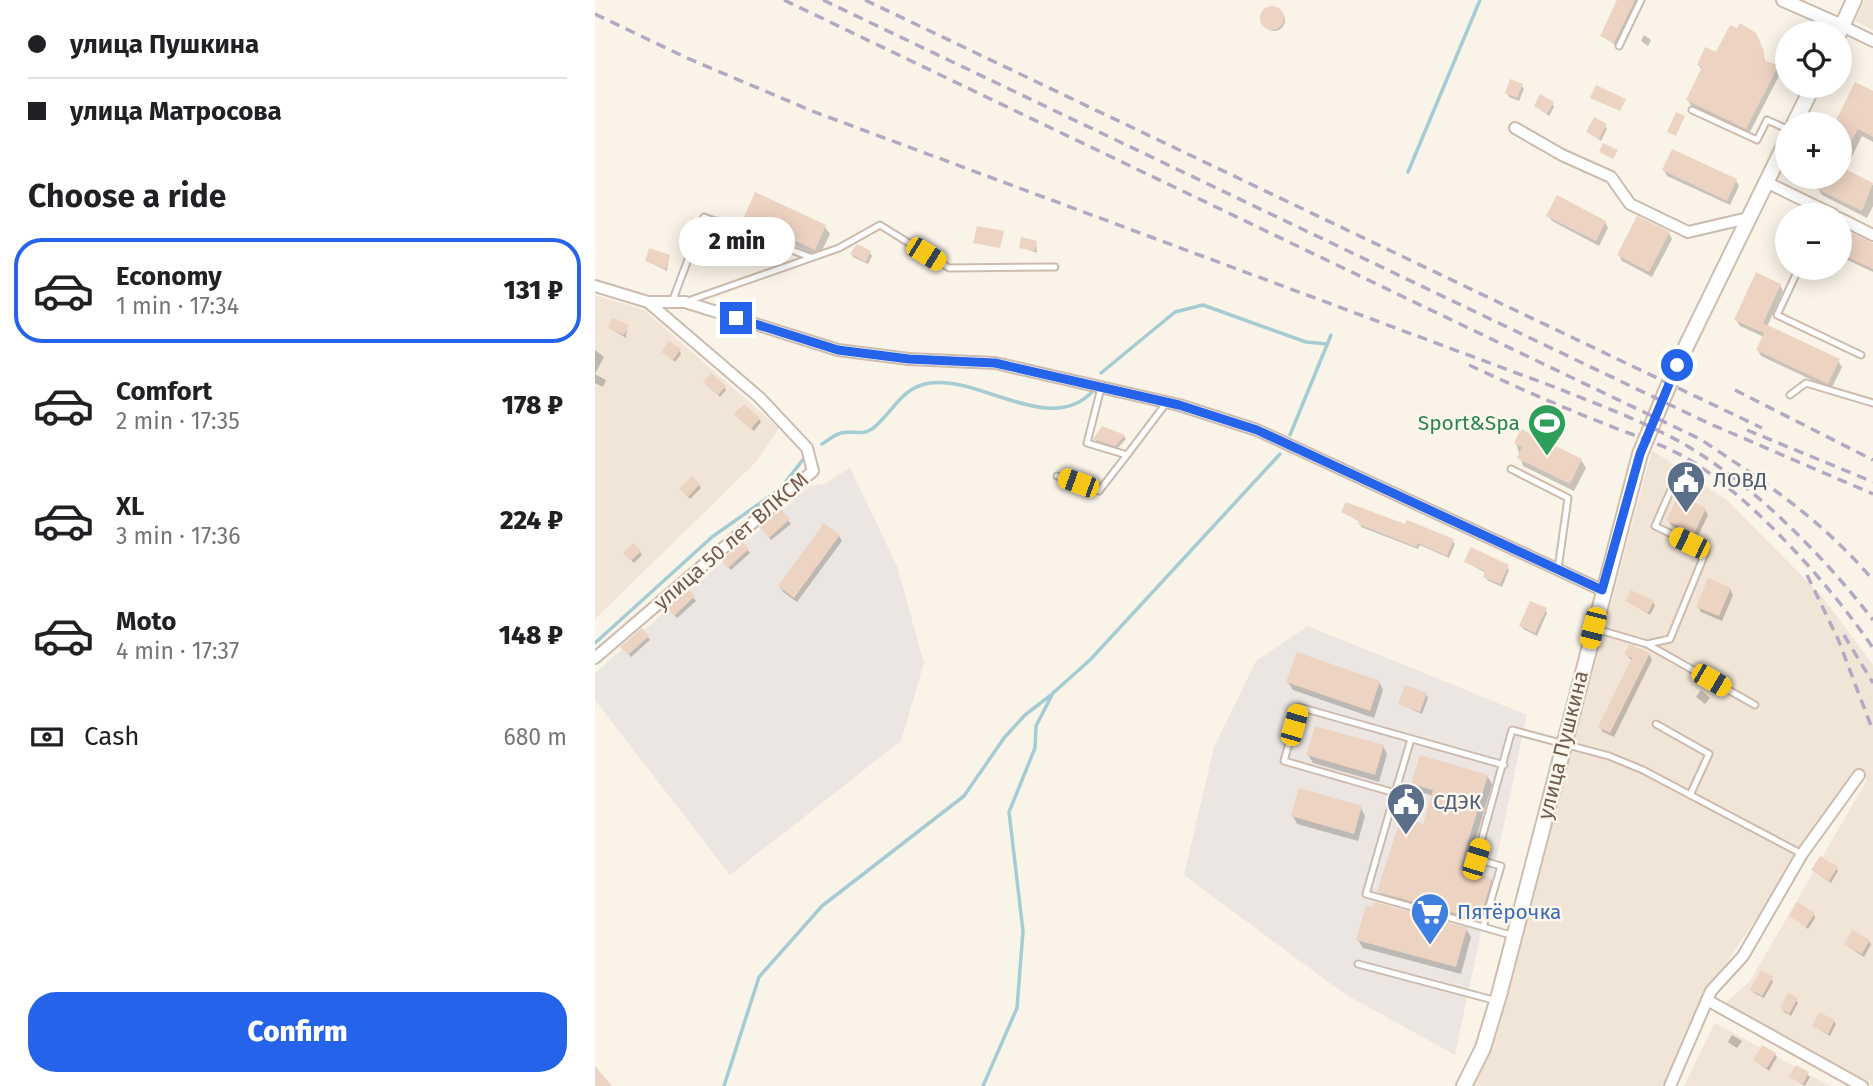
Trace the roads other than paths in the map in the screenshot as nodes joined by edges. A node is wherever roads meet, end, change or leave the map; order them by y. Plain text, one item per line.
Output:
1 (1641, 0) edge
2 (1783, 0) edge
3 (1854, 0) edge
4 (1823, 21) edge
5 (1844, 21) edge
6 (1852, 34) edge
7 (1873, 41) edge
8 (1619, 46) dead end
9 (1692, 110) dead end
10 (1775, 124) edge
11 (1515, 128) dead end
12 (1775, 164) edge
13 (1766, 182) junction
14 (1806, 203) edge
15 (1748, 218) junction
16 (1852, 224) edge
17 (1873, 235) edge
18 (811, 258) junction
19 (1055, 267) dead end
20 (1793, 280) edge
21 (595, 286) edge
22 (648, 302) junction
23 (672, 302) junction
24 (685, 302) junction
25 (1861, 355) dead end
26 (1102, 385) junction
27 (1790, 395) dead end
28 (1167, 402) junction
29 (1873, 403) edge
30 (1126, 455) junction
31 (1511, 469) dead end
32 (1058, 476) dead end
33 (1674, 483) dead end
34 (1558, 569) junction
35 (1602, 590) junction
36 (1593, 628) junction
37 (1647, 645) junction
38 (595, 658) edge
39 (1755, 705) dead end
40 (1656, 724) dead end
41 (1411, 739) junction
42 (1563, 745) junction
43 (1504, 765) junction
44 (1859, 775) dead end
45 (1395, 793) junction
46 (1690, 794) junction
47 (1801, 854) junction
48 (1483, 927) junction
49 (1514, 936) junction
50 (1357, 964) dead end
51 (1707, 1000) junction
52 (1497, 1001) junction
53 (1464, 1086) edge
54 (1670, 1086) edge
55 (1862, 1086) edge

1 - 8 lane
2 - 4 street
3 - 5 main road
6 - 7 street
9 - 10 lane
11 - 15 street
12 - 13 main road, улица Пушкина
13 - 14 street
13 - 15 main road, улица Пушкина
15 - 35 main road, улица Пушкина
16 - 17 street
18 - 19 lane
18 - 23 lane
18 - 24 lane
20 - 25 lane
21 - 22 street
22 - 23 street
22 - 38 street, улица 50 лет ВЛКСМ
23 - 24 street
24 - 26 street
26 - 28 street
26 - 30 lane
27 - 29 lane
28 - 30 lane
28 - 34 street
30 - 32 lane
31 - 34 lane
33 - 37 lane
34 - 35 street
35 - 36 main road, улица Пушкина
36 - 37 lane
36 - 42 main road, улица Пушкина
37 - 39 lane
40 - 46 lane
41 - 43 lane
41 - 45 lane
41 - 45 lane
42 - 43 lane
42 - 46 lane
42 - 49 main road, улица Пушкина
43 - 48 lane
44 - 47 street
45 - 48 lane
46 - 47 lane
47 - 51 street
48 - 49 lane
49 - 52 main road, улица Пушкина
50 - 52 lane
51 - 54 street
51 - 55 street
52 - 53 main road, улица Пушкина

